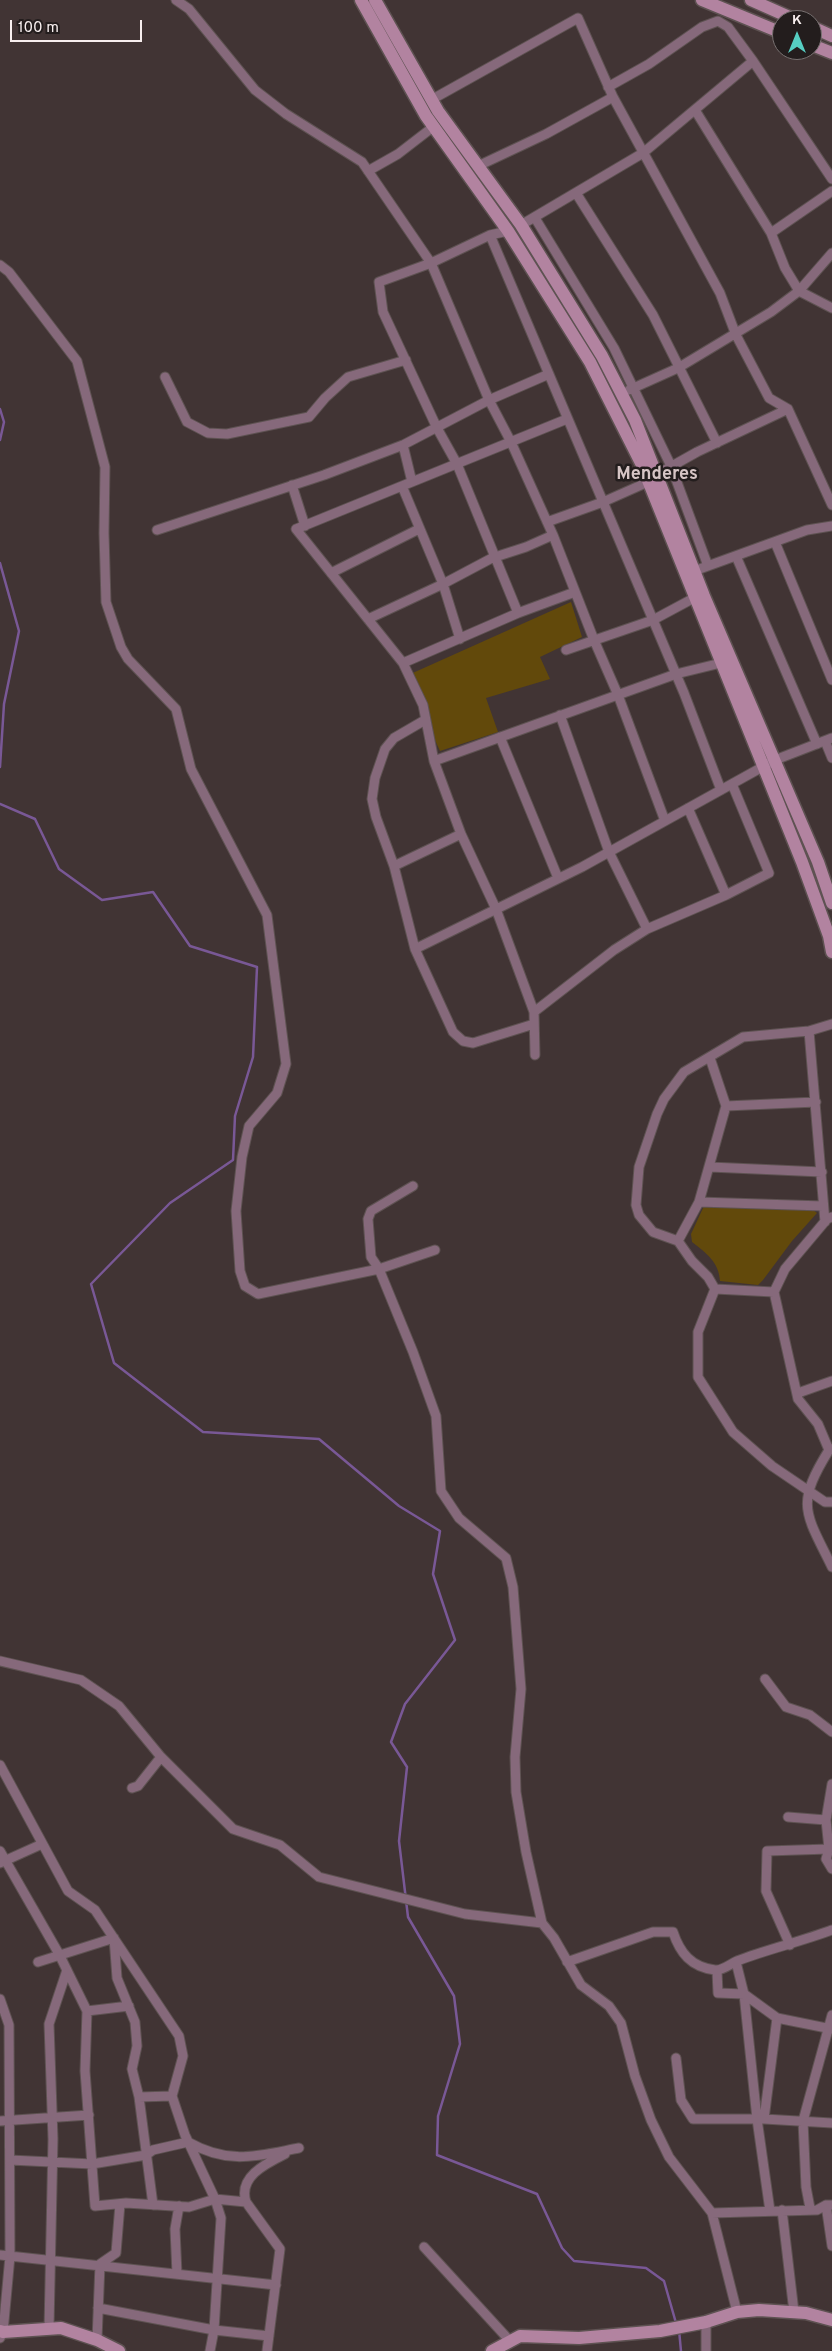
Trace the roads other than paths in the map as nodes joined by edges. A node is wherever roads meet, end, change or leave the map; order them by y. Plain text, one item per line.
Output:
1 (176, 0) edge
2 (361, 0) edge
3 (375, 0) edge
4 (702, 0) edge
5 (751, 0) edge
6 (774, 10) edge
7 (772, 29) edge
8 (753, 61) junction
9 (608, 86) junction
10 (613, 97) junction
11 (431, 100) junction
12 (695, 110) junction
13 (434, 127) junction
14 (643, 153) junction
15 (478, 166) junction
16 (368, 171) junction
17 (832, 179) edge
18 (832, 190) edge
19 (576, 193) junction
20 (534, 218) junction
21 (521, 225) junction
22 (508, 231) junction
23 (771, 233) junction
24 (490, 234) junction
25 (832, 253) edge
26 (431, 263) junction
27 (0, 265) edge
28 (799, 291) junction
29 (832, 308) edge
30 (736, 335) junction
31 (406, 360) junction
32 (678, 368) junction
33 (549, 374) junction
34 (165, 377) dead end
35 (634, 388) junction
36 (621, 393) junction
37 (489, 400) junction
38 (788, 409) junction
39 (567, 419) junction
40 (437, 428) junction
41 (511, 442) junction
42 (717, 442) junction
43 (403, 445) junction
44 (457, 464) junction
45 (671, 466) junction
46 (652, 478) junction
47 (412, 482) junction
48 (292, 485) junction
49 (402, 486) junction
50 (602, 502) junction
51 (832, 505) edge
52 (547, 522) junction
53 (305, 526) junction
54 (832, 526) edge
55 (419, 529) junction
56 (157, 530) dead end
57 (553, 535) junction
58 (775, 542) junction
59 (736, 556) junction
60 (495, 557) junction
61 (708, 566) junction
62 (694, 571) junction
63 (331, 573) junction
64 (442, 584) junction
65 (575, 592) junction
66 (694, 598) junction
67 (518, 613) junction
68 (368, 619) junction
69 (653, 620) junction
70 (460, 639) junction
71 (594, 640) junction
72 (566, 650) dead end
73 (404, 663) junction
74 (721, 663) junction
75 (676, 674) junction
76 (832, 680) edge
77 (618, 695) junction
78 (560, 716) junction
79 (425, 720) junction
80 (500, 737) junction
81 (825, 741) edge
82 (832, 758) edge
83 (434, 760) junction
84 (775, 760) junction
85 (763, 768) junction
86 (732, 784) junction
87 (721, 790) junction
88 (688, 808) junction
89 (665, 821) junction
90 (461, 834) junction
91 (609, 852) junction
92 (394, 866) junction
93 (558, 878) junction
94 (726, 895) junction
95 (832, 903) edge
96 (496, 909) junction
97 (647, 929) junction
98 (415, 949) junction
99 (832, 952) edge
100 (534, 1012) junction
101 (534, 1024) junction
102 (832, 1024) edge
103 (809, 1031) junction
104 (535, 1055) dead end
105 (710, 1058) junction
106 (816, 1102) junction
107 (726, 1106) junction
108 (710, 1167) junction
109 (822, 1172) junction
110 (413, 1186) dead end
111 (699, 1202) junction
112 (823, 1206) junction
113 (828, 1220) edge
114 (678, 1241) junction
115 (435, 1250) dead end
116 (379, 1269) junction
117 (715, 1289) junction
118 (774, 1292) junction
119 (832, 1382) edge
120 (798, 1393) junction
121 (830, 1449) edge
122 (808, 1490) junction
123 (832, 1502) edge
124 (832, 1567) edge
125 (0, 1661) edge
126 (765, 1680) dead end
127 (832, 1732) edge
128 (161, 1757) junction
129 (0, 1765) edge
130 (832, 1784) edge
131 (132, 1788) dead end
132 (830, 1811) edge
133 (788, 1817) dead end
134 (826, 1820) junction
135 (42, 1844) junction
136 (829, 1849) junction
137 (0, 1850) edge
138 (3, 1862) edge
139 (832, 1869) edge
140 (542, 1924) junction
141 (832, 1930) edge
142 (114, 1938) junction
143 (790, 1945) junction
144 (60, 1954) junction
145 (38, 1962) dead end
146 (567, 1962) junction
147 (736, 1962) junction
148 (67, 1970) junction
149 (717, 1971) junction
150 (744, 1994) junction
151 (0, 1999) edge
152 (129, 2006) junction
153 (87, 2011) junction
154 (832, 2015) edge
155 (777, 2018) junction
156 (831, 2029) edge
157 (676, 2058) dead end
158 (4, 2066) edge
159 (172, 2096) junction
160 (139, 2097) junction
161 (89, 2115) junction
162 (52, 2118) junction
163 (760, 2119) junction
164 (4, 2121) edge
165 (803, 2121) junction
166 (832, 2123) edge
167 (188, 2142) junction
168 (146, 2155) junction
169 (10, 2160) junction
170 (52, 2162) junction
171 (92, 2164) junction
172 (215, 2199) junction
173 (246, 2202) junction
174 (120, 2204) junction
175 (153, 2205) junction
176 (829, 2205) edge
177 (179, 2206) junction
178 (810, 2208) junction
179 (782, 2210) junction
180 (770, 2211) junction
181 (712, 2213) junction
182 (832, 2246) edge
183 (424, 2247) dead end
184 (0, 2255) edge
185 (10, 2256) junction
186 (50, 2260) junction
187 (100, 2264) junction
188 (177, 2274) junction
189 (217, 2278) junction
190 (276, 2284) junction
191 (98, 2308) junction
192 (737, 2312) junction
193 (794, 2312) junction
194 (832, 2320) edge
195 (706, 2322) junction
196 (49, 2328) junction
197 (214, 2330) junction
198 (1, 2334) edge
199 (269, 2336) junction
200 (97, 2340) junction
201 (510, 2342) junction
202 (119, 2351) edge
203 (210, 2351) edge
204 (267, 2351) edge
205 (492, 2351) edge
206 (706, 2351) edge

1 - 16 street
2 - 13 main road
3 - 11 main road
4 - 7 main road
5 - 6 main road
8 - 9 street
8 - 12 street
8 - 17 street
9 - 10 street
9 - 11 street
10 - 14 street
10 - 15 street
11 - 15 main road
12 - 14 street
12 - 23 street
13 - 16 street
13 - 22 main road
14 - 19 street
14 - 30 street
15 - 21 main road
16 - 26 street
18 - 23 street
19 - 20 street
19 - 32 street
20 - 21 street
20 - 35 street
21 - 36 main road
22 - 24 street
22 - 46 main road
23 - 28 street
24 - 26 street
24 - 33 street
25 - 28 street
26 - 31 street
26 - 37 street
27 - 116 street
28 - 29 street
28 - 30 street
30 - 32 street
30 - 38 street
31 - 34 street
31 - 40 street
32 - 35 street
32 - 42 street
33 - 37 street
33 - 39 street
35 - 36 street
35 - 45 street
36 - 46 main road
37 - 40 street
37 - 41 street
38 - 42 street
38 - 51 street
39 - 41 street
39 - 50 street
40 - 43 street
40 - 44 street
41 - 44 street
41 - 52 street
42 - 45 street
43 - 47 street
43 - 48 street
44 - 47 street
44 - 60 street
45 - 46 street
45 - 61 street
46 - 50 street
46 - 62 main road
46 - 66 main road
47 - 49 street
48 - 53 street
48 - 56 street
49 - 53 street
49 - 55 street
50 - 52 street
50 - 69 street
52 - 57 street
53 - 63 street
54 - 58 street
55 - 63 street
55 - 64 street
57 - 60 street
57 - 65 street
58 - 59 street
58 - 76 street
59 - 61 street
59 - 81 street
60 - 64 street
60 - 67 street
61 - 62 street
62 - 84 main road
63 - 68 street
64 - 68 street
64 - 70 street
65 - 67 street
65 - 71 street
66 - 69 street
66 - 74 main road
67 - 70 street
68 - 73 street
69 - 71 street
69 - 75 street
70 - 73 street
71 - 72 street
71 - 77 street
73 - 79 street
74 - 75 street
74 - 85 main road
75 - 77 street
75 - 87 street
77 - 78 street
77 - 89 street
78 - 80 street
78 - 91 street
79 - 83 street
79 - 92 street
80 - 83 street
80 - 93 street
81 - 82 street
81 - 84 street
83 - 90 street
84 - 85 street
84 - 95 main road
85 - 86 street
85 - 99 main road
86 - 87 street
86 - 94 street
87 - 88 street
88 - 89 street
88 - 94 street
89 - 91 street
90 - 92 street
90 - 96 street
91 - 93 street
91 - 97 street
92 - 98 street
93 - 96 street
94 - 97 street
96 - 98 street
96 - 100 street
97 - 100 street
98 - 101 street
100 - 101 street
101 - 104 street
102 - 103 street
103 - 105 street
103 - 106 street
105 - 107 street
105 - 114 street
106 - 107 street
106 - 109 street
107 - 108 street
108 - 109 street
108 - 111 street
109 - 112 street
110 - 116 street
111 - 112 street
111 - 114 street
112 - 113 street
113 - 118 street
114 - 117 street
115 - 116 street
116 - 140 street
117 - 118 street
117 - 122 street
118 - 120 street
119 - 120 street
120 - 121 street
121 - 122 street
122 - 123 street
122 - 124 street
125 - 128 street
126 - 127 street
128 - 131 street
128 - 140 street
129 - 135 street
130 - 132 street
132 - 134 street
133 - 134 street
134 - 136 street
135 - 138 street
135 - 142 street
136 - 139 street
136 - 143 street
137 - 138 street
138 - 144 street
140 - 146 street
141 - 143 street
142 - 144 street
142 - 152 street
142 - 159 street
143 - 147 street
144 - 145 street
144 - 148 street
146 - 149 street
146 - 181 street
147 - 149 street
147 - 150 street
148 - 153 street
148 - 162 street
149 - 150 street
150 - 155 street
150 - 163 street
151 - 158 street
152 - 153 street
152 - 160 street
153 - 161 street
154 - 156 street
155 - 156 street
155 - 163 street
156 - 165 street
157 - 163 street
158 - 164 street
159 - 160 street
159 - 167 street
160 - 168 street
161 - 162 street
161 - 171 street
162 - 164 street
162 - 170 street
163 - 165 street
163 - 180 street
164 - 169 street
165 - 166 street
165 - 178 street
167 - 168 street
167 - 172 street
167 - 173 street
168 - 171 street
168 - 175 street
169 - 170 street
169 - 185 street
170 - 171 street
170 - 186 street
171 - 174 street
172 - 173 street
172 - 177 street
172 - 189 street
173 - 190 street
174 - 175 street
174 - 187 street
175 - 177 street
176 - 178 street
176 - 182 street
177 - 188 street
178 - 179 street
179 - 180 street
179 - 193 street
180 - 181 street
181 - 192 street
183 - 201 street
184 - 185 street
185 - 186 street
185 - 198 street
186 - 187 street
186 - 196 street
187 - 188 street
187 - 191 street
188 - 189 street
189 - 190 street
189 - 197 street
190 - 199 street
191 - 197 street
191 - 200 street
192 - 193 main road
192 - 195 main road
193 - 194 main road
195 - 201 main road
195 - 206 street
196 - 198 main road
196 - 200 main road
197 - 199 street
197 - 203 street
199 - 204 street
200 - 202 main road
201 - 205 main road

